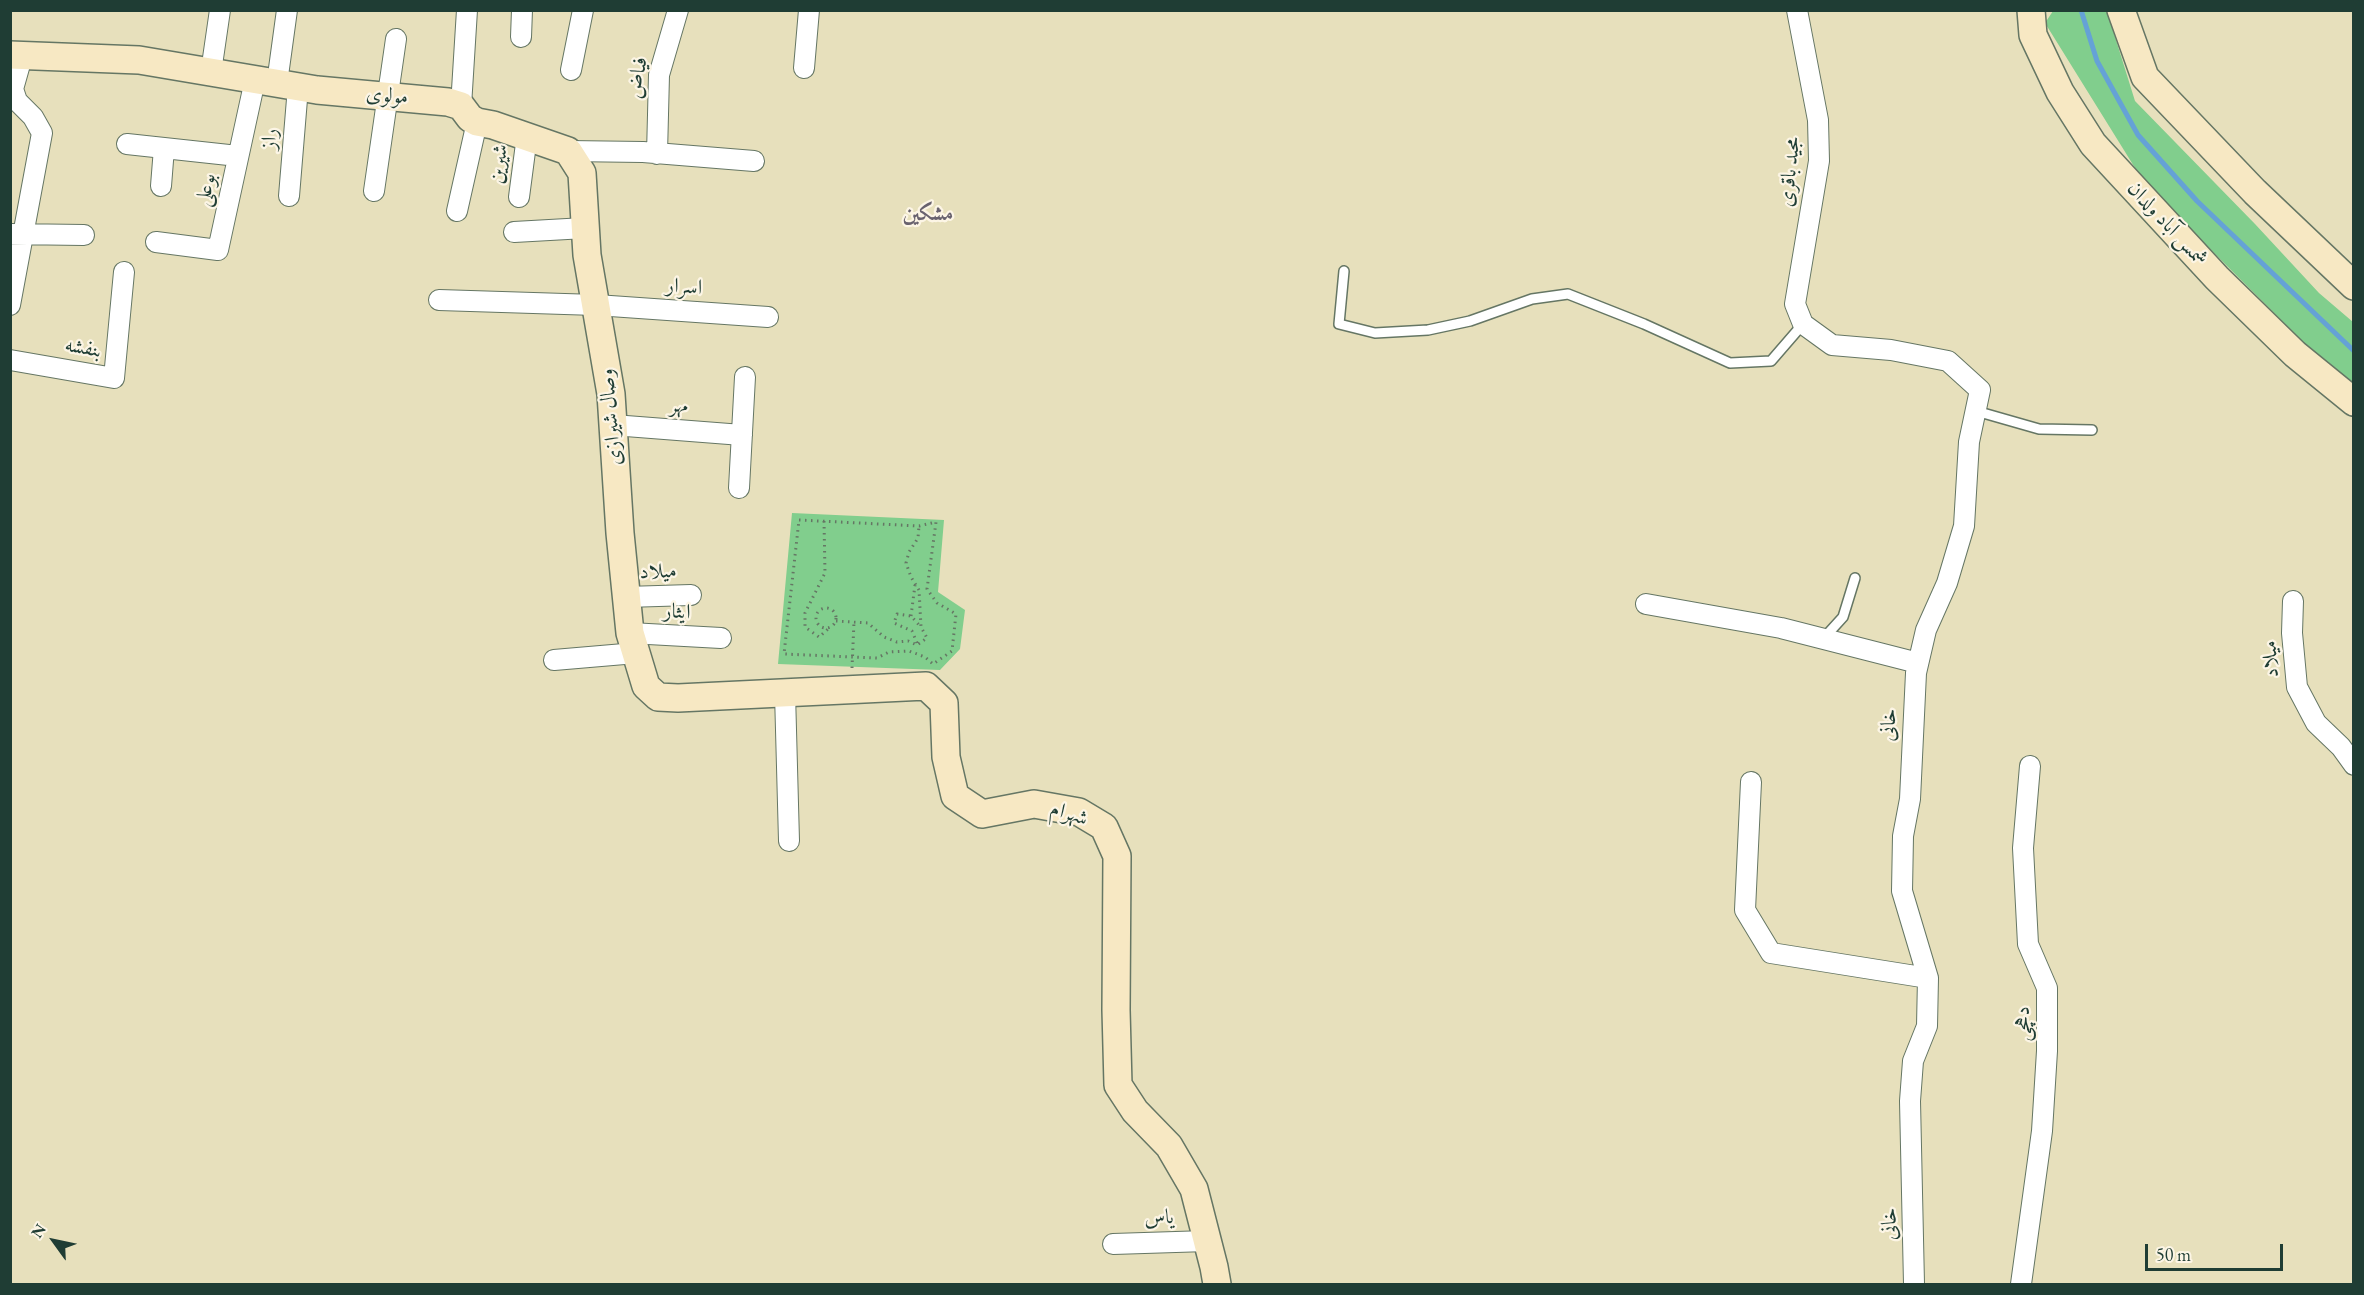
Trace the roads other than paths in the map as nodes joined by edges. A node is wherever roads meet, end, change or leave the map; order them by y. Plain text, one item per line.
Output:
1 (220, 10) edge
2 (286, 10) edge
3 (467, 10) edge
4 (522, 10) edge
5 (583, 10) edge
6 (678, 10) edge
7 (809, 10) edge
8 (1797, 10) edge
9 (2031, 10) edge
10 (2121, 10) edge
11 (521, 37) dead end
12 (396, 39) dead end
13 (16, 56) edge
14 (804, 68) dead end
15 (571, 70) dead end
16 (211, 72) junction
17 (277, 83) junction
18 (389, 96) junction
19 (469, 114) junction
20 (527, 136) junction
21 (127, 144) dead end
22 (164, 148) junction
23 (568, 151) junction
24 (657, 154) junction
25 (238, 156) junction
26 (754, 161) dead end
27 (161, 186) dead end
28 (374, 191) dead end
29 (289, 196) dead end
30 (519, 197) dead end
31 (457, 211) dead end
32 (585, 228) junction
33 (514, 232) dead end
34 (17, 234) edge
35 (84, 235) dead end
36 (156, 242) dead end
37 (124, 272) dead end
38 (1344, 272) dead end
39 (2354, 286) edge
40 (439, 300) dead end
41 (10, 305) edge
42 (596, 305) junction
43 (768, 317) dead end
44 (1803, 324) junction
45 (10, 360) edge
46 (745, 377) dead end
47 (2354, 402) edge
48 (1976, 411) junction
49 (613, 425) junction
50 (2092, 430) dead end
51 (742, 435) junction
52 (739, 488) dead end
53 (1855, 578) dead end
54 (692, 595) dead end
55 (626, 597) junction
56 (2293, 601) dead end
57 (1646, 604) dead end
58 (721, 638) dead end
59 (1823, 639) junction
60 (633, 643) junction
61 (554, 660) dead end
62 (1918, 663) junction
63 (646, 686) joint
64 (785, 693) junction
65 (2354, 765) edge
66 (2030, 766) dead end
67 (1751, 782) dead end
68 (789, 841) dead end
69 (1928, 978) junction
70 (1207, 1241) junction
71 (1113, 1244) dead end
72 (1217, 1284) edge
73 (1914, 1284) edge
74 (2021, 1284) edge

1 - 16 street
2 - 17 street
3 - 19 street
4 - 11 street
5 - 15 street
6 - 24 street, فیاض
7 - 14 street
8 - 44 street, مجید باقری
9 - 47 street, شمس آباد ولدان
10 - 39 street
12 - 18 street
13 - 16 street, مولوی
13 - 34 street
16 - 17 street, مولوی
17 - 18 street, مولوی
17 - 25 street, بوعلی
17 - 29 street, راز
18 - 19 street, مولوی
18 - 28 street
19 - 20 street, مولوی
19 - 31 street
20 - 23 street, مولوی
20 - 30 street, شیرین
21 - 22 street
22 - 25 street
22 - 27 street
23 - 24 street, مولوی
23 - 32 street, وصال شیرازی
24 - 26 street, مولوی
25 - 36 street, بوعلی
32 - 33 street
32 - 42 street, وصال شیرازی
34 - 35 street
34 - 41 street
37 - 45 street, بنفشه
38 - 44 lane
40 - 42 street, اسرار
42 - 43 street, اسرار
42 - 49 street, وصال شیرازی
44 - 48 street, خانی
46 - 51 street
48 - 50 lane
48 - 62 street, خانی
49 - 51 street, مهر
49 - 55 street, وصال شیرازی
51 - 52 street
53 - 59 lane
54 - 55 street, میلاد
55 - 60 street, وصال شیرازی
56 - 65 street, میلاد
57 - 59 street
58 - 60 street, ایثار
59 - 62 street
60 - 61 street, ایثار
60 - 63 street, وصال شیرازی
62 - 69 street, خانی
63 - 64 street, شهرام
64 - 68 street
64 - 70 street, شهرام
66 - 74 street, دهچی
67 - 69 street
69 - 73 street, خانی
70 - 71 street, یاس
70 - 72 street, شهرام

